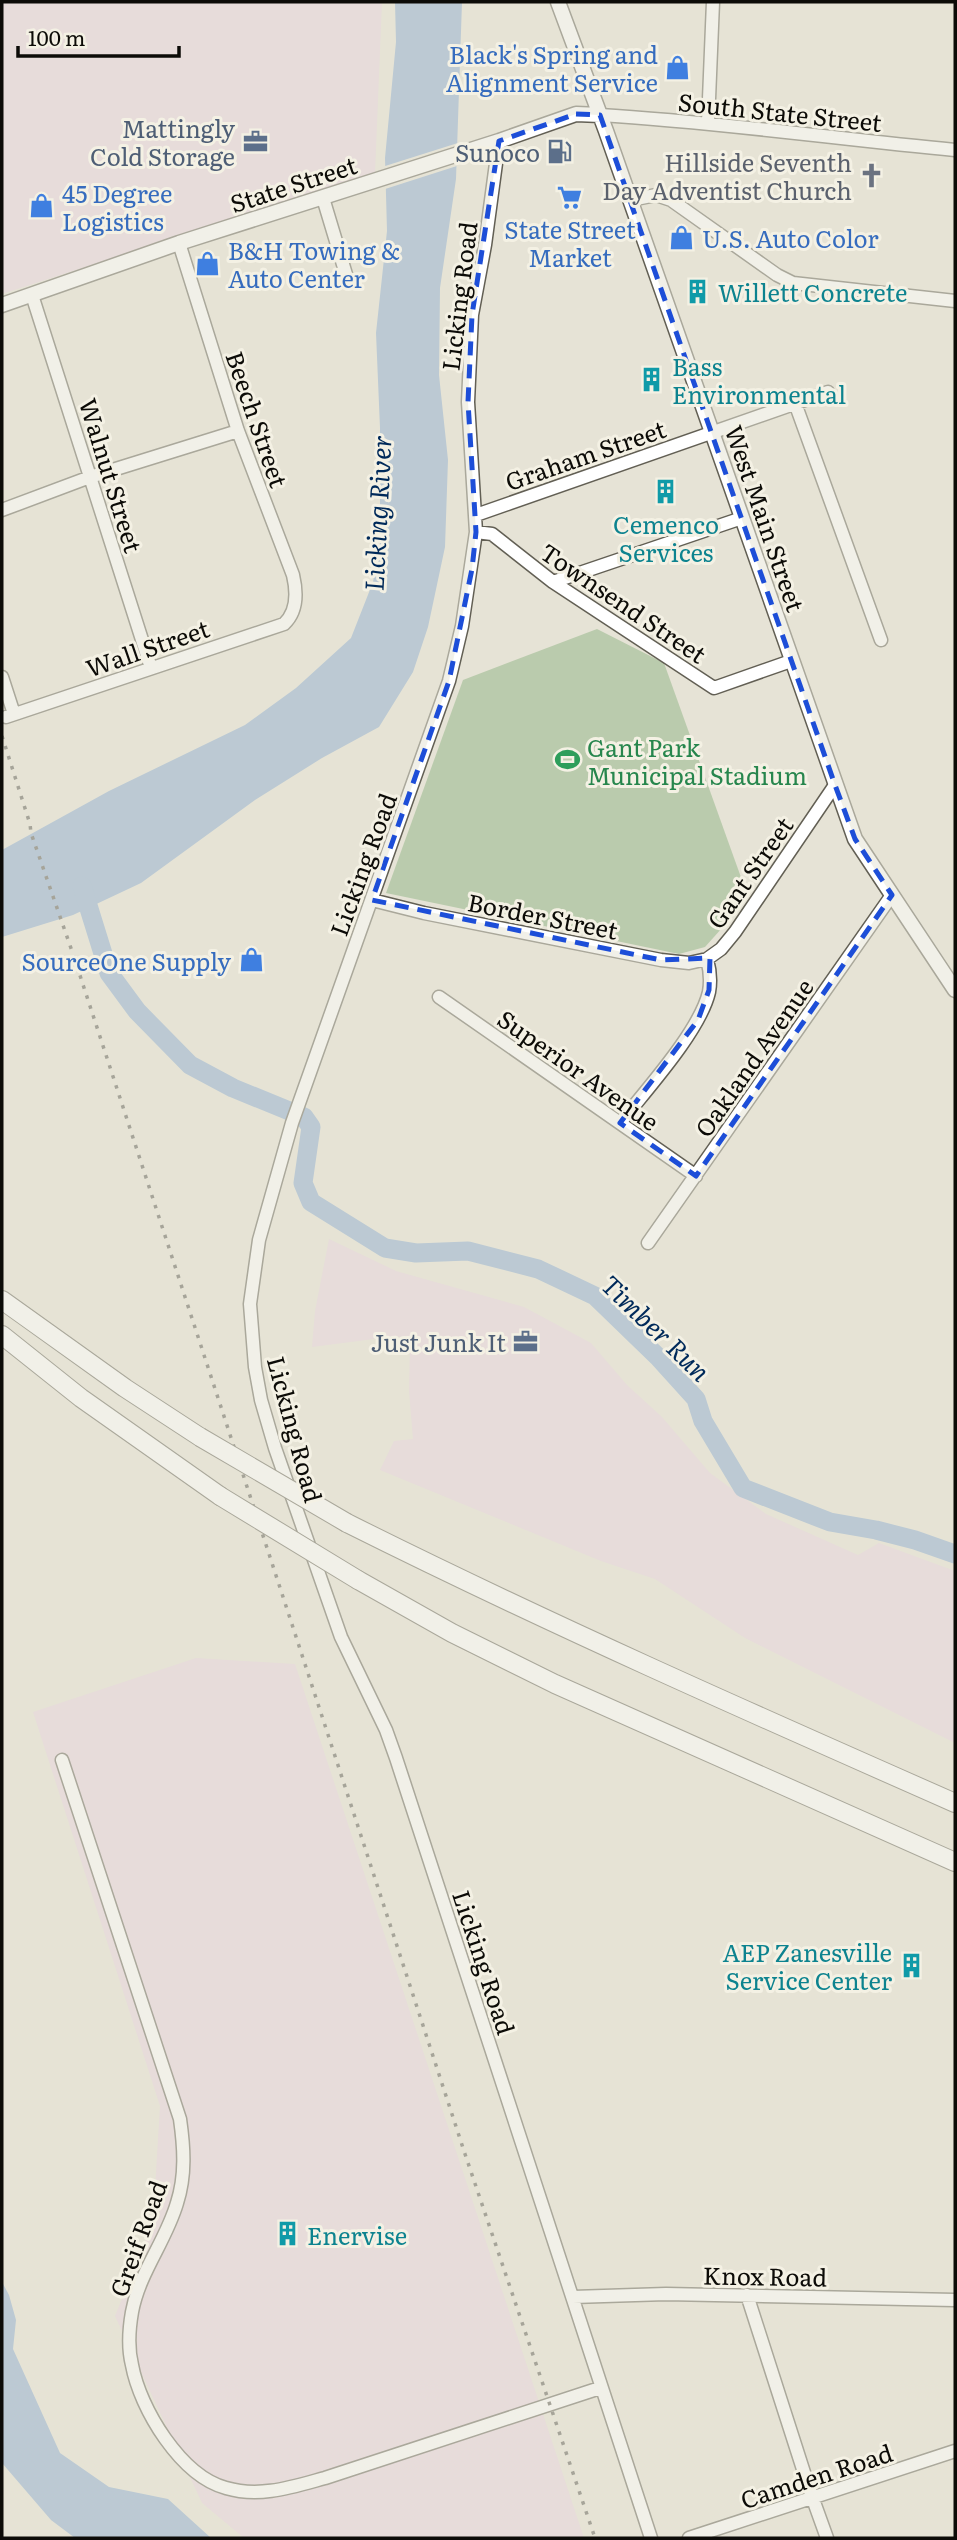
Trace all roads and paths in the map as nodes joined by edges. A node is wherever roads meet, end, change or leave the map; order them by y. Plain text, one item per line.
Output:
1 (558, 2) edge
2 (713, 2) edge
3 (600, 115) junction
4 (708, 123) junction
5 (493, 143) junction
6 (955, 150) edge
7 (323, 198) junction
8 (631, 200) junction
9 (178, 243) junction
10 (348, 281) dead end
11 (32, 295) junction
12 (955, 301) edge
13 (2, 305) edge
14 (828, 392) dead end
15 (795, 403) junction
16 (238, 430) junction
17 (712, 431) junction
18 (90, 477) junction
19 (2, 510) edge
20 (476, 515) junction
21 (742, 518) junction
22 (476, 532) junction
23 (553, 582) junction
24 (294, 608) joint
25 (881, 640) dead end
26 (791, 661) junction
27 (151, 668) junction
28 (2, 677) edge
29 (835, 785) junction
30 (892, 895) junction
31 (372, 900) junction
32 (707, 959) junction
33 (955, 990) edge
34 (439, 998) dead end
35 (620, 1123) junction
36 (696, 1176) junction
37 (648, 1243) dead end
38 (2, 1300) edge
39 (2, 1335) edge
40 (62, 1760) dead end
41 (955, 1803) edge
42 (955, 1862) edge
43 (747, 2295) junction
44 (573, 2297) junction
45 (955, 2300) edge
46 (600, 2388) junction
47 (955, 2451) edge
48 (813, 2498) junction
49 (651, 2538) edge
50 (689, 2538) edge
51 (827, 2538) edge

1 - 3 main road, West Main Street
2 - 4 street
3 - 4 street, South State Street
3 - 5 main road, State Street
3 - 8 main road, West Main Street
4 - 6 street, South State Street
5 - 7 main road, State Street
5 - 20 street, Licking Road
7 - 9 main road, State Street
7 - 10 street
8 - 12 street
8 - 17 main road, West Main Street
9 - 11 main road, State Street
9 - 16 street, Beech Street
11 - 13 main road, State Street
11 - 18 street, Walnut Street
14 - 15 street, Graham Street
15 - 17 street, Graham Street
15 - 25 street
16 - 18 street
16 - 24 street, Beech Street
17 - 20 street, Graham Street
17 - 21 main road, West Main Street
18 - 19 street
18 - 27 street, Walnut Street
20 - 22 street, Licking Road
21 - 23 street
21 - 26 main road, West Main Street
22 - 23 street, Townsend Street
22 - 31 street, Licking Road
23 - 26 street, Townsend Street
24 - 27 street, Wall Street
26 - 29 main road, West Main Street
27 - 28 street, Wall Street
29 - 30 main road, West Main Street
29 - 32 street, Gant Street
30 - 33 main road, West Main Street
30 - 36 street, Oakland Avenue
31 - 32 street, Border Street
31 - 44 street, Licking Road
32 - 35 street, Gant Street
34 - 35 street, Superior Avenue
35 - 36 street, Superior Avenue
36 - 37 street, Oakland Avenue
38 - 41 highway, bridge
39 - 42 highway, bridge
40 - 46 street, Greif Road
43 - 44 street, Knox Road
43 - 45 street, Knox Road
43 - 48 street
44 - 46 street, Licking Road
46 - 49 street, Licking Road
47 - 48 street, Camden Road
48 - 50 street, Camden Road
48 - 51 street

